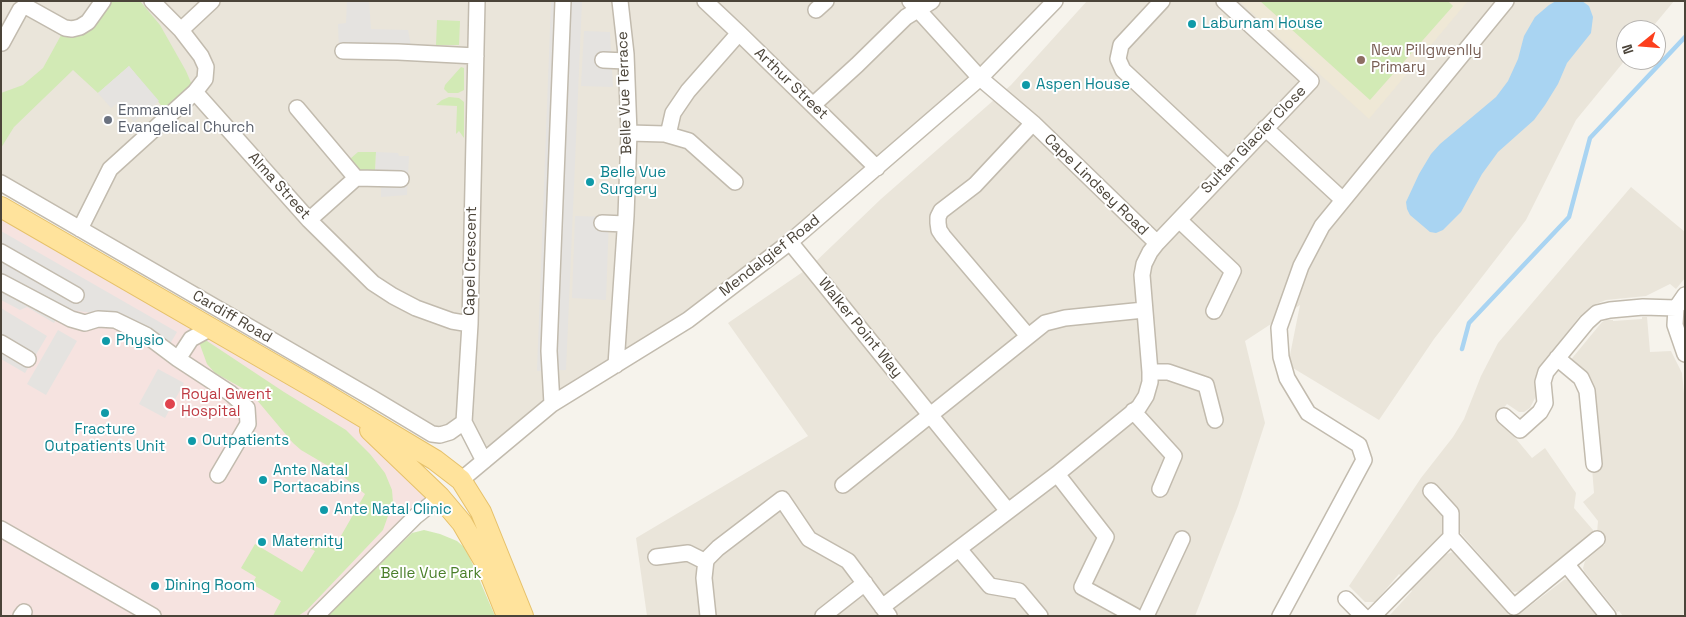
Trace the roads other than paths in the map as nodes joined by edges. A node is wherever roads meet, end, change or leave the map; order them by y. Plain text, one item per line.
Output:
1 (102, 1) edge
2 (152, 1) edge
3 (212, 1) edge
4 (477, 1) edge
5 (563, 1) edge
6 (620, 1) edge
7 (705, 1) edge
8 (932, 1) edge
9 (1055, 1) edge
10 (1162, 1) edge
11 (1224, 1) edge
12 (1506, 1) edge
13 (29, 4) edge
14 (914, 6) edge
15 (181, 30) junction
16 (739, 33) junction
17 (2, 43) edge
18 (343, 51) dead end
19 (476, 56) junction
20 (604, 60) dead end
21 (626, 61) junction
22 (980, 78) junction
23 (195, 92) junction
24 (814, 105) junction
25 (297, 108) dead end
26 (1033, 123) junction
27 (1265, 128) junction
28 (629, 133) junction
29 (668, 135) junction
30 (877, 168) junction
31 (1228, 168) junction
32 (356, 178) junction
33 (402, 179) dead end
34 (735, 182) dead end
35 (1, 183) edge
36 (1343, 200) junction
37 (1, 207) edge
38 (309, 220) junction
39 (1179, 220) junction
40 (602, 223) dead end
41 (625, 224) junction
42 (80, 229) junction
43 (790, 242) junction
44 (1157, 243) junction
45 (1, 252) edge
46 (34, 271) junction
47 (1, 282) edge
48 (21, 294) junction
49 (76, 295) dead end
50 (1685, 295) edge
51 (1676, 308) junction
52 (1144, 310) junction
53 (1214, 311) dead end
54 (470, 324) junction
55 (211, 328) junction
56 (1028, 336) junction
57 (1, 343) edge
58 (1685, 354) edge
59 (1557, 358) junction
60 (28, 359) dead end
61 (178, 359) junction
62 (616, 365) junction
63 (1150, 372) junction
64 (324, 393) junction
65 (552, 404) junction
66 (1133, 411) junction
67 (930, 415) junction
68 (1504, 416) dead end
69 (1215, 420) dead end
70 (464, 422) junction
71 (484, 460) junction
72 (1594, 464) dead end
73 (1057, 474) junction
74 (218, 475) dead end
75 (461, 480) junction
76 (843, 485) dead end
77 (1160, 488) dead end
78 (1431, 491) dead end
79 (440, 497) junction
80 (1008, 511) junction
81 (1, 528) edge
82 (1451, 537) junction
83 (1182, 539) dead end
84 (1597, 539) dead end
85 (959, 549) junction
86 (656, 556) dead end
87 (706, 562) junction
88 (1567, 565) junction
89 (865, 583) junction
90 (886, 611) edge
91 (153, 616) edge
92 (316, 616) edge
93 (507, 616) edge
94 (523, 616) edge
95 (708, 616) edge
96 (823, 616) edge
97 (1040, 616) edge
98 (1135, 616) edge
99 (1146, 616) edge
100 (1280, 616) edge
101 (1373, 616) edge
102 (1608, 616) edge

1 - 13 street
2 - 15 street
3 - 15 street
4 - 19 street, Capel Crescent
5 - 65 street
6 - 21 street, Belle Vue Terrace
7 - 16 street, Arthur Street
8 - 14 street
9 - 22 street, Mendalgief Road
10 - 31 street
11 - 27 street, Sultan Glacier Close
12 - 36 street
13 - 17 street
14 - 22 street, Cape Lindsey Road
14 - 24 street
15 - 23 street
16 - 24 street, Arthur Street
16 - 29 street
18 - 19 street
19 - 54 street, Capel Crescent
20 - 21 street
21 - 28 street, Belle Vue Terrace
22 - 26 street, Cape Lindsey Road
22 - 30 street, Mendalgief Road
23 - 38 street, Alma Street
23 - 42 street
24 - 30 street, Arthur Street
25 - 32 street
26 - 44 street, Cape Lindsey Road
26 - 56 street
27 - 31 street, Sultan Glacier Close
27 - 36 street
28 - 29 street
28 - 41 street, Belle Vue Terrace
29 - 34 street
30 - 43 street, Mendalgief Road
31 - 39 street, Sultan Glacier Close
32 - 33 street
32 - 38 street
35 - 42 street, Cardiff Road
36 - 100 street
37 - 55 main road, Cardiff Road
38 - 54 street, Alma Street
39 - 44 street, Sultan Glacier Close
39 - 53 street
40 - 41 street
41 - 62 street, Belle Vue Terrace
42 - 70 street, Cardiff Road
43 - 62 street, Mendalgief Road
43 - 67 street, Walker Point Way
44 - 52 street, Cape Lindsey Road
45 - 46 street
46 - 48 street
46 - 49 street
47 - 48 street
48 - 61 street
50 - 51 street
51 - 58 street
51 - 59 street
52 - 56 street
52 - 63 street, Cape Lindsey Road
54 - 70 street, Capel Crescent
55 - 61 street
55 - 64 main road, Cardiff Road
56 - 67 street
57 - 60 street
59 - 68 street
59 - 72 street
61 - 74 street
62 - 65 street, Mendalgief Road
63 - 66 street, Cape Lindsey Road
63 - 69 street
64 - 75 main road, Cardiff Road
64 - 79 main road, Cardiff Road
65 - 71 street, Mendalgief Road
66 - 73 street, Cape Lindsey Road
66 - 77 street
67 - 76 street
67 - 80 street, Walker Point Way
70 - 71 street
71 - 75 street, Mendalgief Road
73 - 80 street, Cape Lindsey Road
73 - 98 street
75 - 79 main road
75 - 94 main road, Cardiff Road
78 - 82 street
79 - 92 street
79 - 93 main road, Cardiff Road
80 - 85 street, Cape Lindsey Road
81 - 91 street
82 - 88 street
82 - 101 street
83 - 99 street
84 - 88 street
85 - 90 street, Cape Lindsey Road
85 - 97 street
86 - 87 street
87 - 89 street
87 - 95 street
88 - 102 street
89 - 90 street
89 - 96 street

